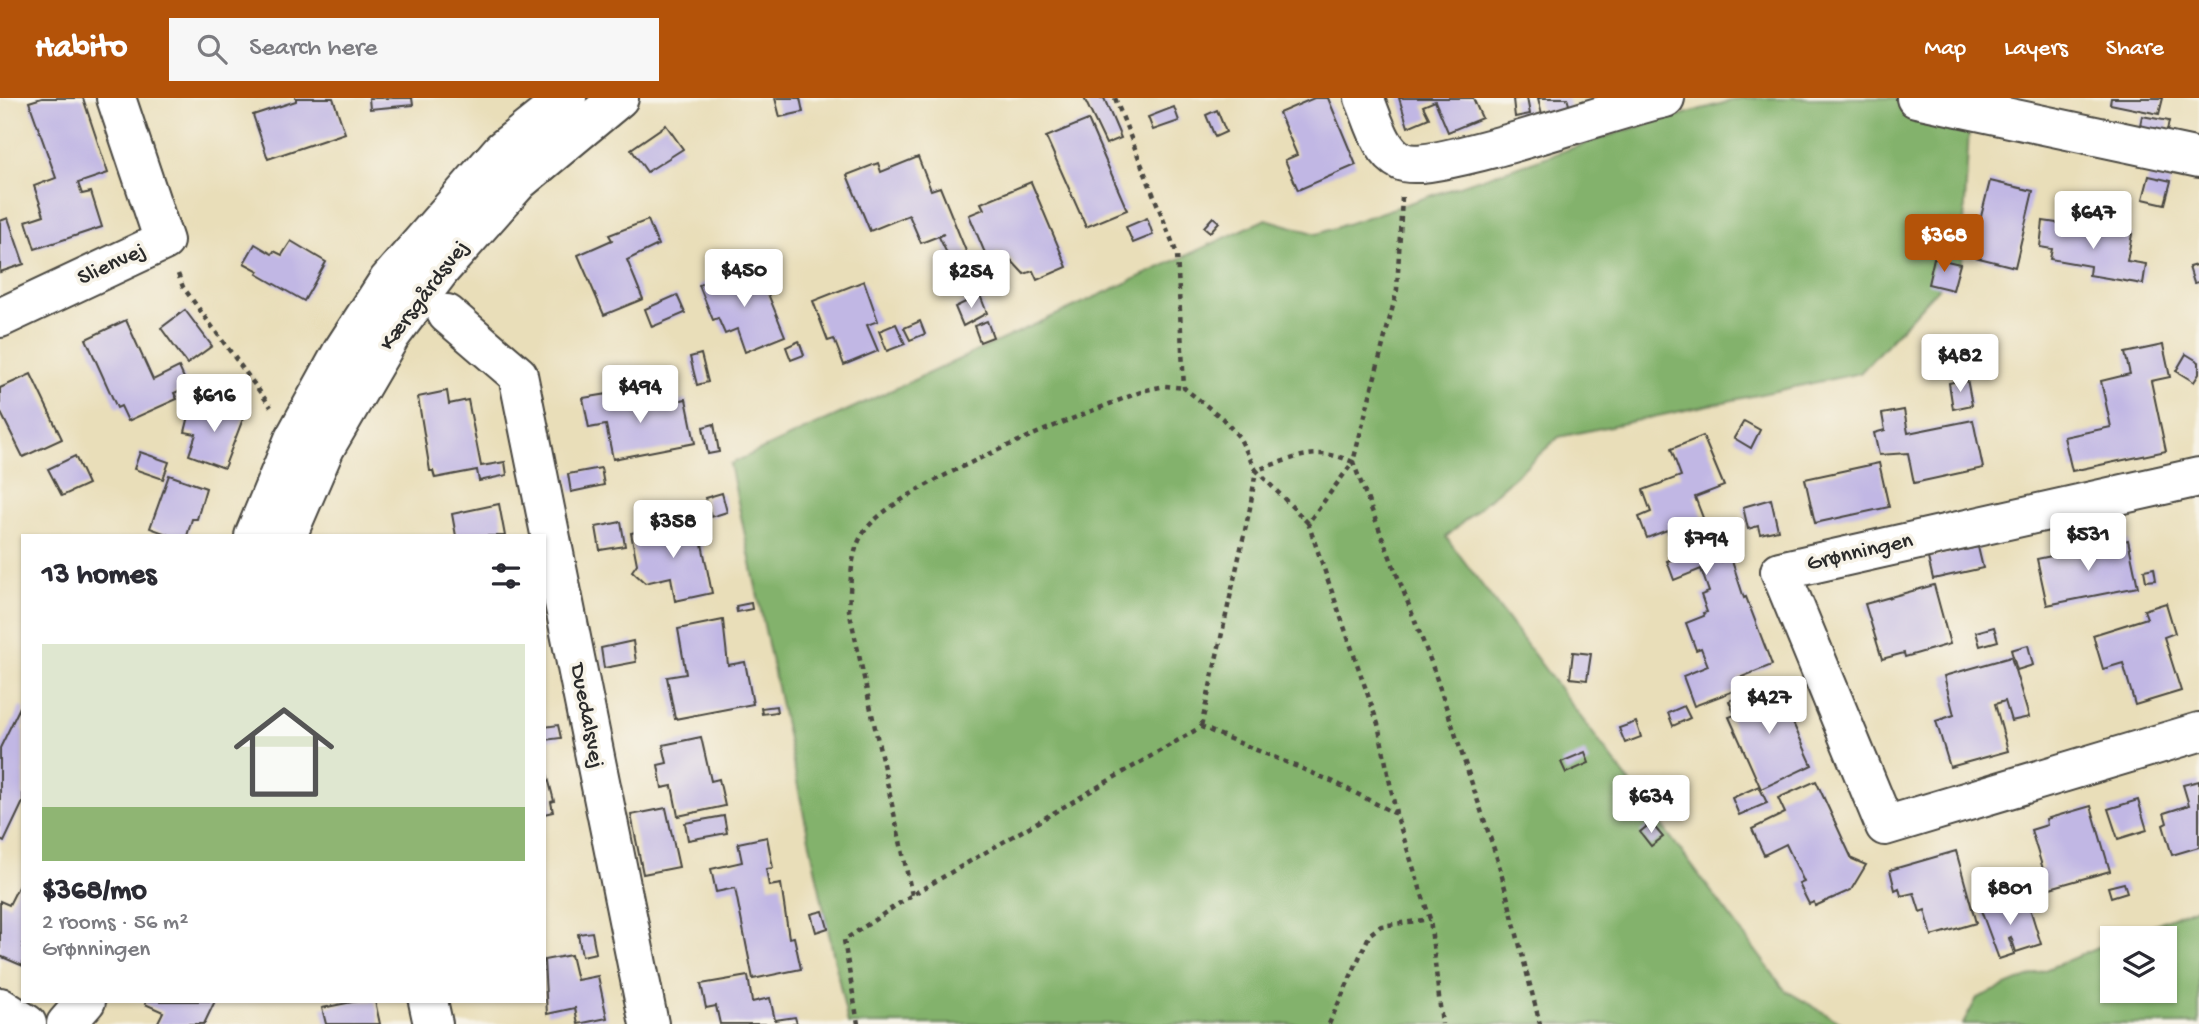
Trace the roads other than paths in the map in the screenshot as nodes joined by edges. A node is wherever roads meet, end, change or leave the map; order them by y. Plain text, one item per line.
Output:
1 (116, 98) edge
2 (567, 98) edge
3 (619, 98) edge
4 (1364, 98) edge
5 (1665, 98) edge
6 (1916, 98) edge
7 (2199, 158) edge
8 (447, 314) dead end
9 (0, 318) edge
10 (2199, 477) edge
11 (255, 534) edge
12 (288, 534) edge
13 (2199, 733) edge
14 (63, 1003) edge
15 (84, 1003) edge
16 (428, 1003) edge
17 (0, 1007) edge
18 (27, 1024) edge
19 (56, 1024) edge
20 (66, 1024) edge
21 (433, 1024) edge
22 (649, 1024) edge

1 - 9 street, Slienvej
2 - 11 street, Kærsgårdsvej
3 - 12 street, Kærsgårdsvej
4 - 5 street
6 - 7 street
8 - 22 street, Duedalsvej
10 - 13 street, Grønningen
14 - 19 street
15 - 20 street
16 - 21 street
17 - 18 street

